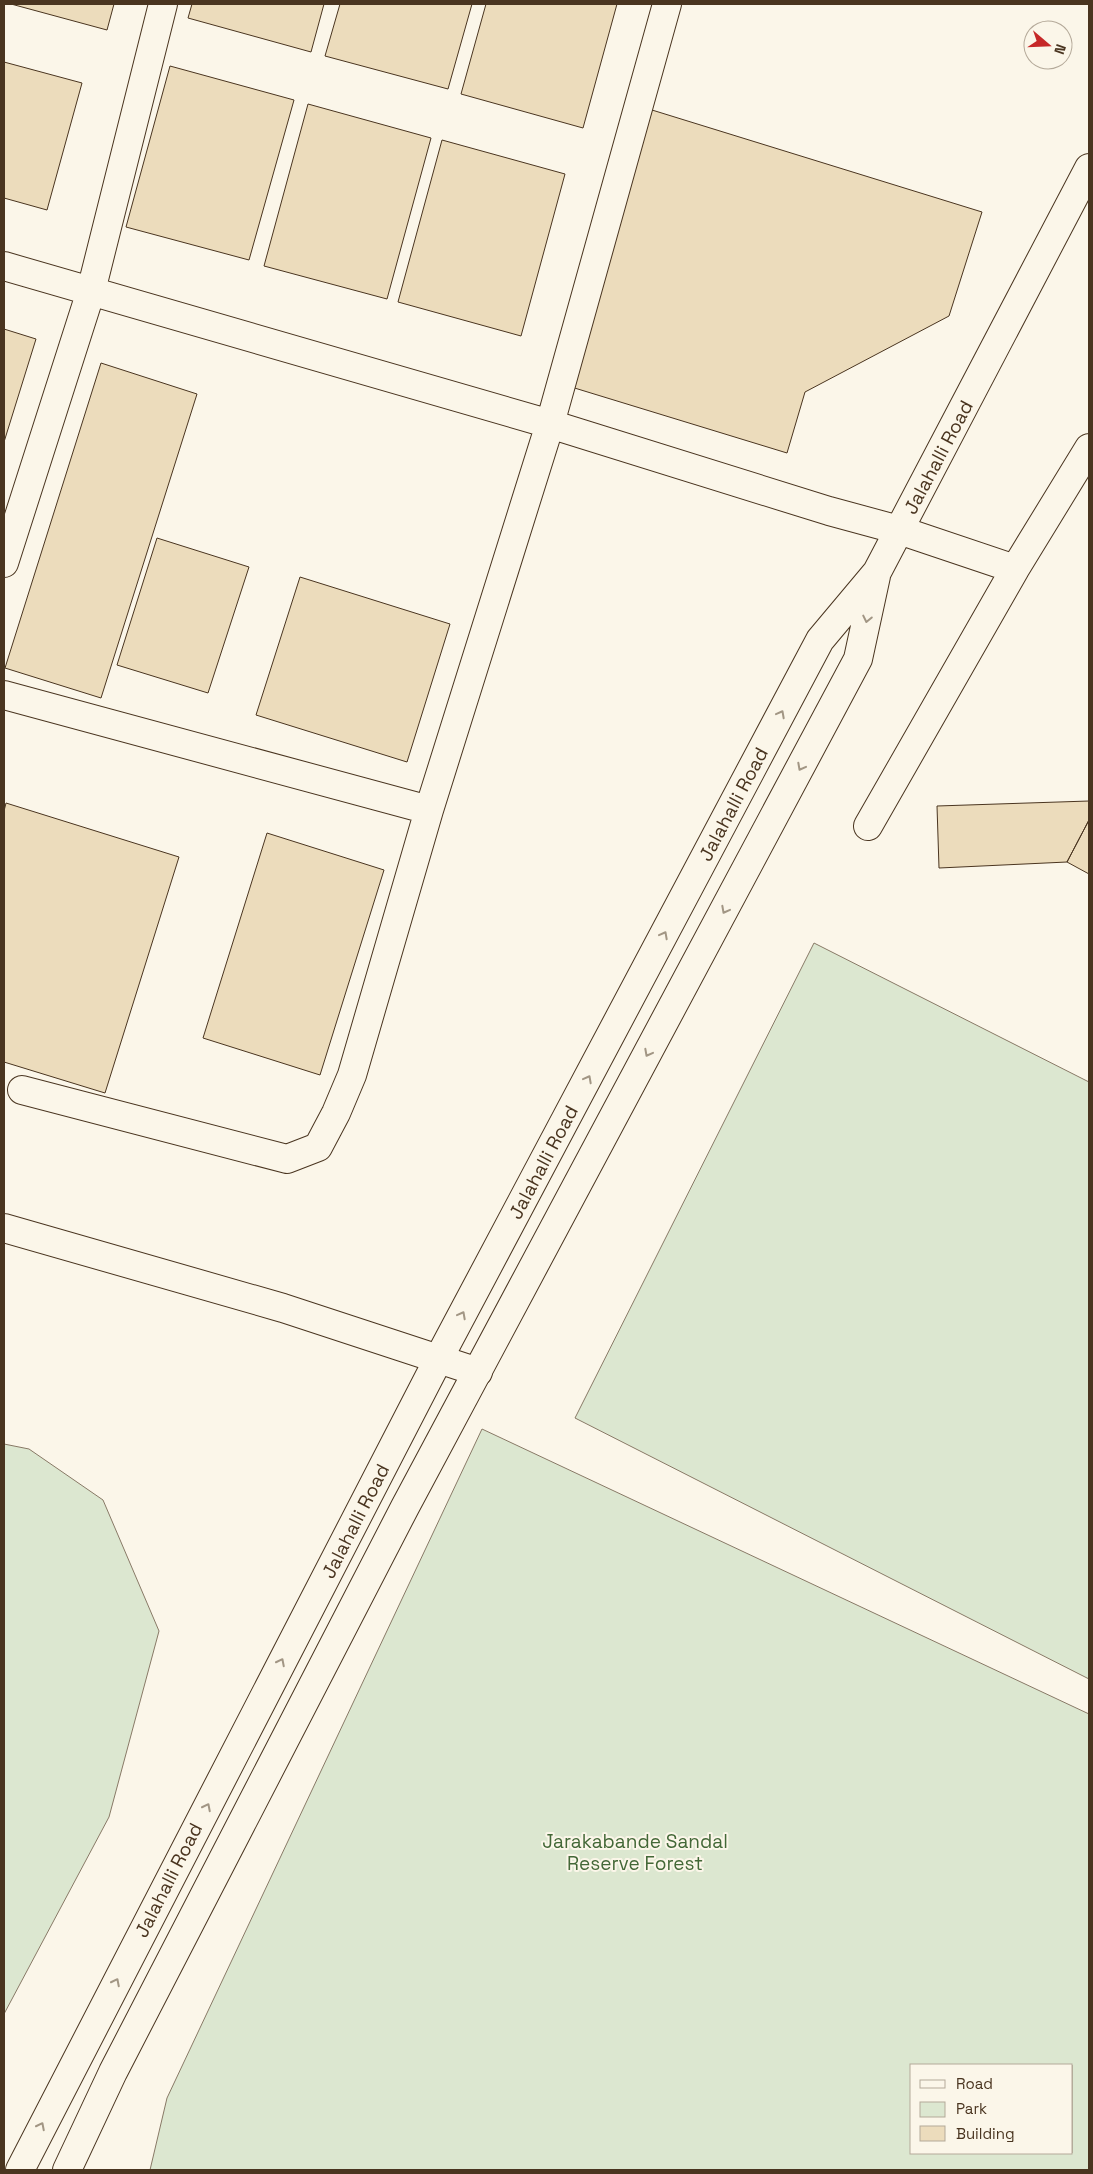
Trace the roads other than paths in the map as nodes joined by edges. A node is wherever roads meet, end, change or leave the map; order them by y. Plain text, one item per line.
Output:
1 (164, 4) edge
2 (667, 4) edge
3 (1089, 168) edge
4 (4, 266) edge
5 (91, 291) junction
6 (550, 424) junction
7 (1089, 448) edge
8 (899, 530) junction
9 (4, 563) edge
10 (1014, 568) junction
11 (877, 572) junction
12 (4, 695) edge
13 (429, 810) junction
14 (868, 826) dead end
15 (22, 1090) dead end
16 (4, 1228) edge
17 (439, 1358) junction
18 (478, 1372) junction
19 (20, 2170) edge
20 (67, 2170) edge

1 - 5 main road
2 - 6 main road
3 - 8 main road, Jalahalli Road
4 - 5 main road
5 - 6 main road
5 - 9 main road
6 - 8 main road
6 - 13 main road
7 - 10 main road
8 - 10 main road
8 - 11 main road, Jalahalli Road
10 - 14 main road
17 -> 11 main road, Jalahalli Road
11 -> 18 main road
12 - 13 main road
13 - 15 main road
16 - 17 main road
17 - 18 main road
19 -> 17 main road, Jalahalli Road
18 - 20 main road

